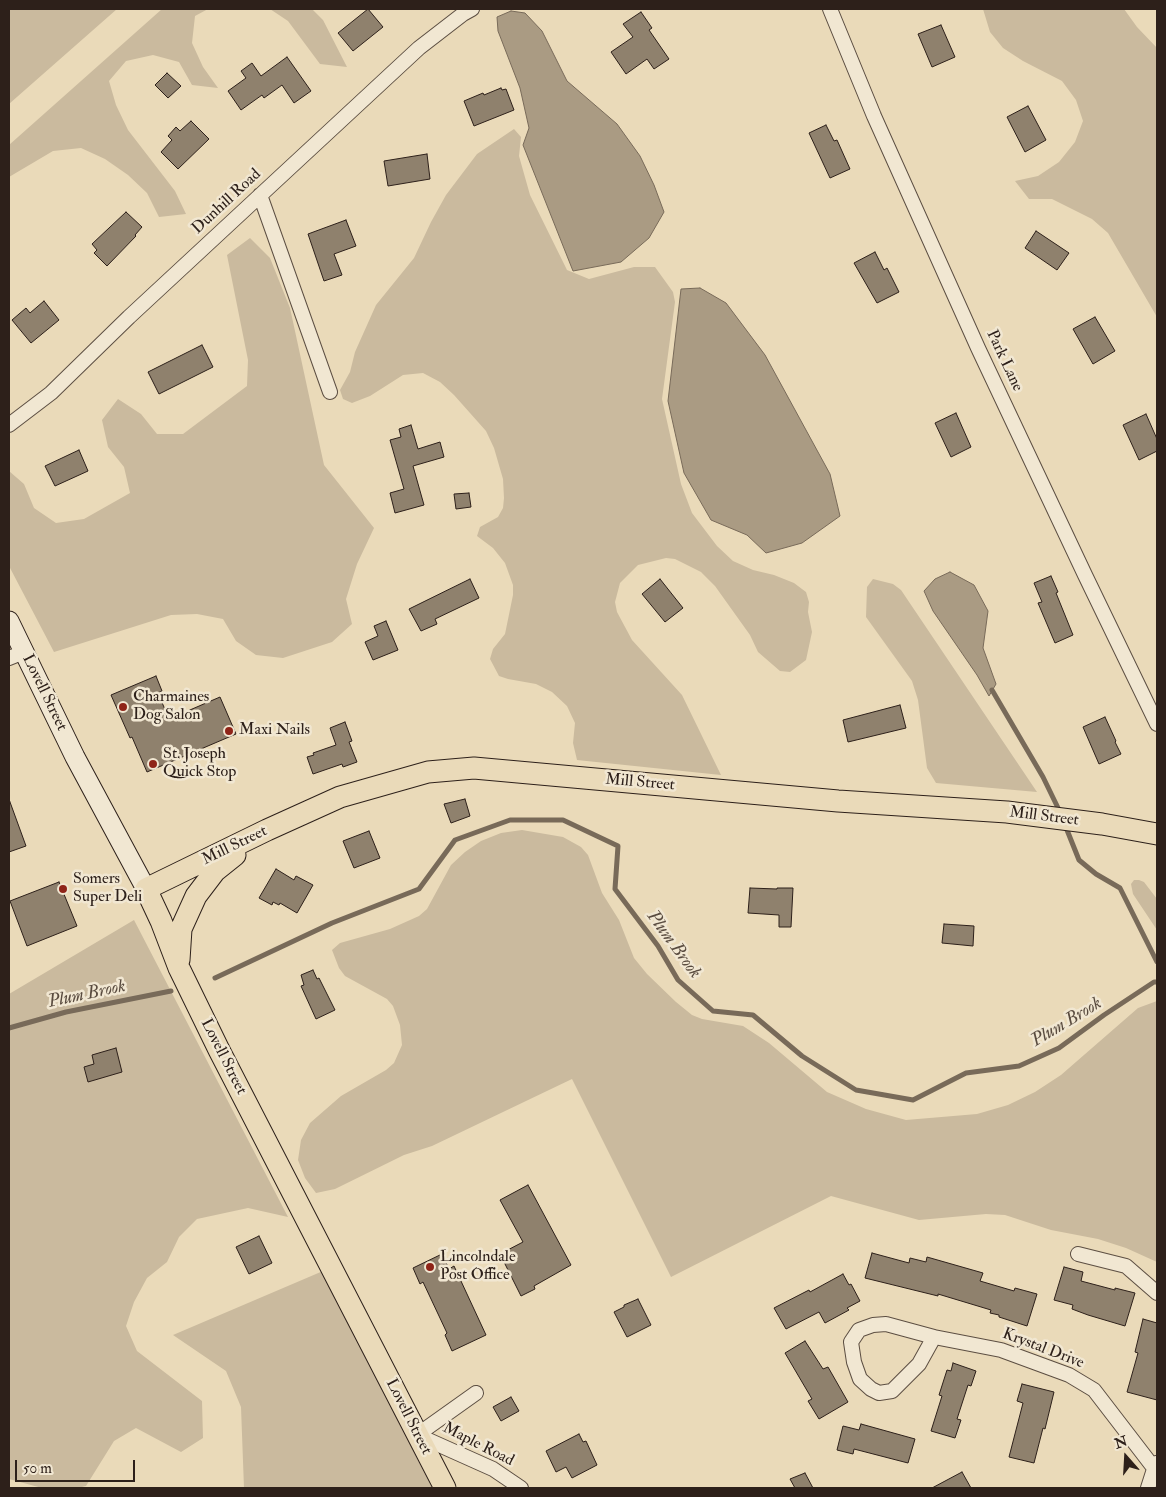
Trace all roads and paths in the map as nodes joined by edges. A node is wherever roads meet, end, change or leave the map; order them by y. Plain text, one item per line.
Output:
1 (472, 9) edge
2 (830, 9) edge
3 (260, 195) junction
4 (330, 392) dead end
5 (9, 425) edge
6 (9, 621) edge
7 (16, 655) edge
8 (1157, 724) edge
9 (267, 830) junction
10 (1157, 834) edge
11 (146, 889) junction
12 (179, 968) junction
13 (1078, 1254) dead end
14 (1157, 1293) edge
15 (934, 1337) junction
16 (476, 1393) dead end
17 (417, 1435) junction
18 (1156, 1466) edge
19 (445, 1488) edge
20 (521, 1488) edge
21 (1148, 1488) edge

1 - 3 street, Dunhill Road
2 - 8 street, Park Lane
3 - 4 street
3 - 5 street, Dunhill Road
6 - 7 street, Lovell Street
7 - 11 street, Lovell Street
9 - 10 main road, Mill Street
9 - 11 main road, Mill Street
9 - 12 main road
11 - 12 main road, Lovell Street
12 - 17 main road, Lovell Street
13 - 14 street
15 - 15 street, Krystal Drive
15 - 18 street, Krystal Drive
16 - 17 street
17 - 19 main road, Lovell Street
17 - 20 street, Maple Road
18 - 21 street

